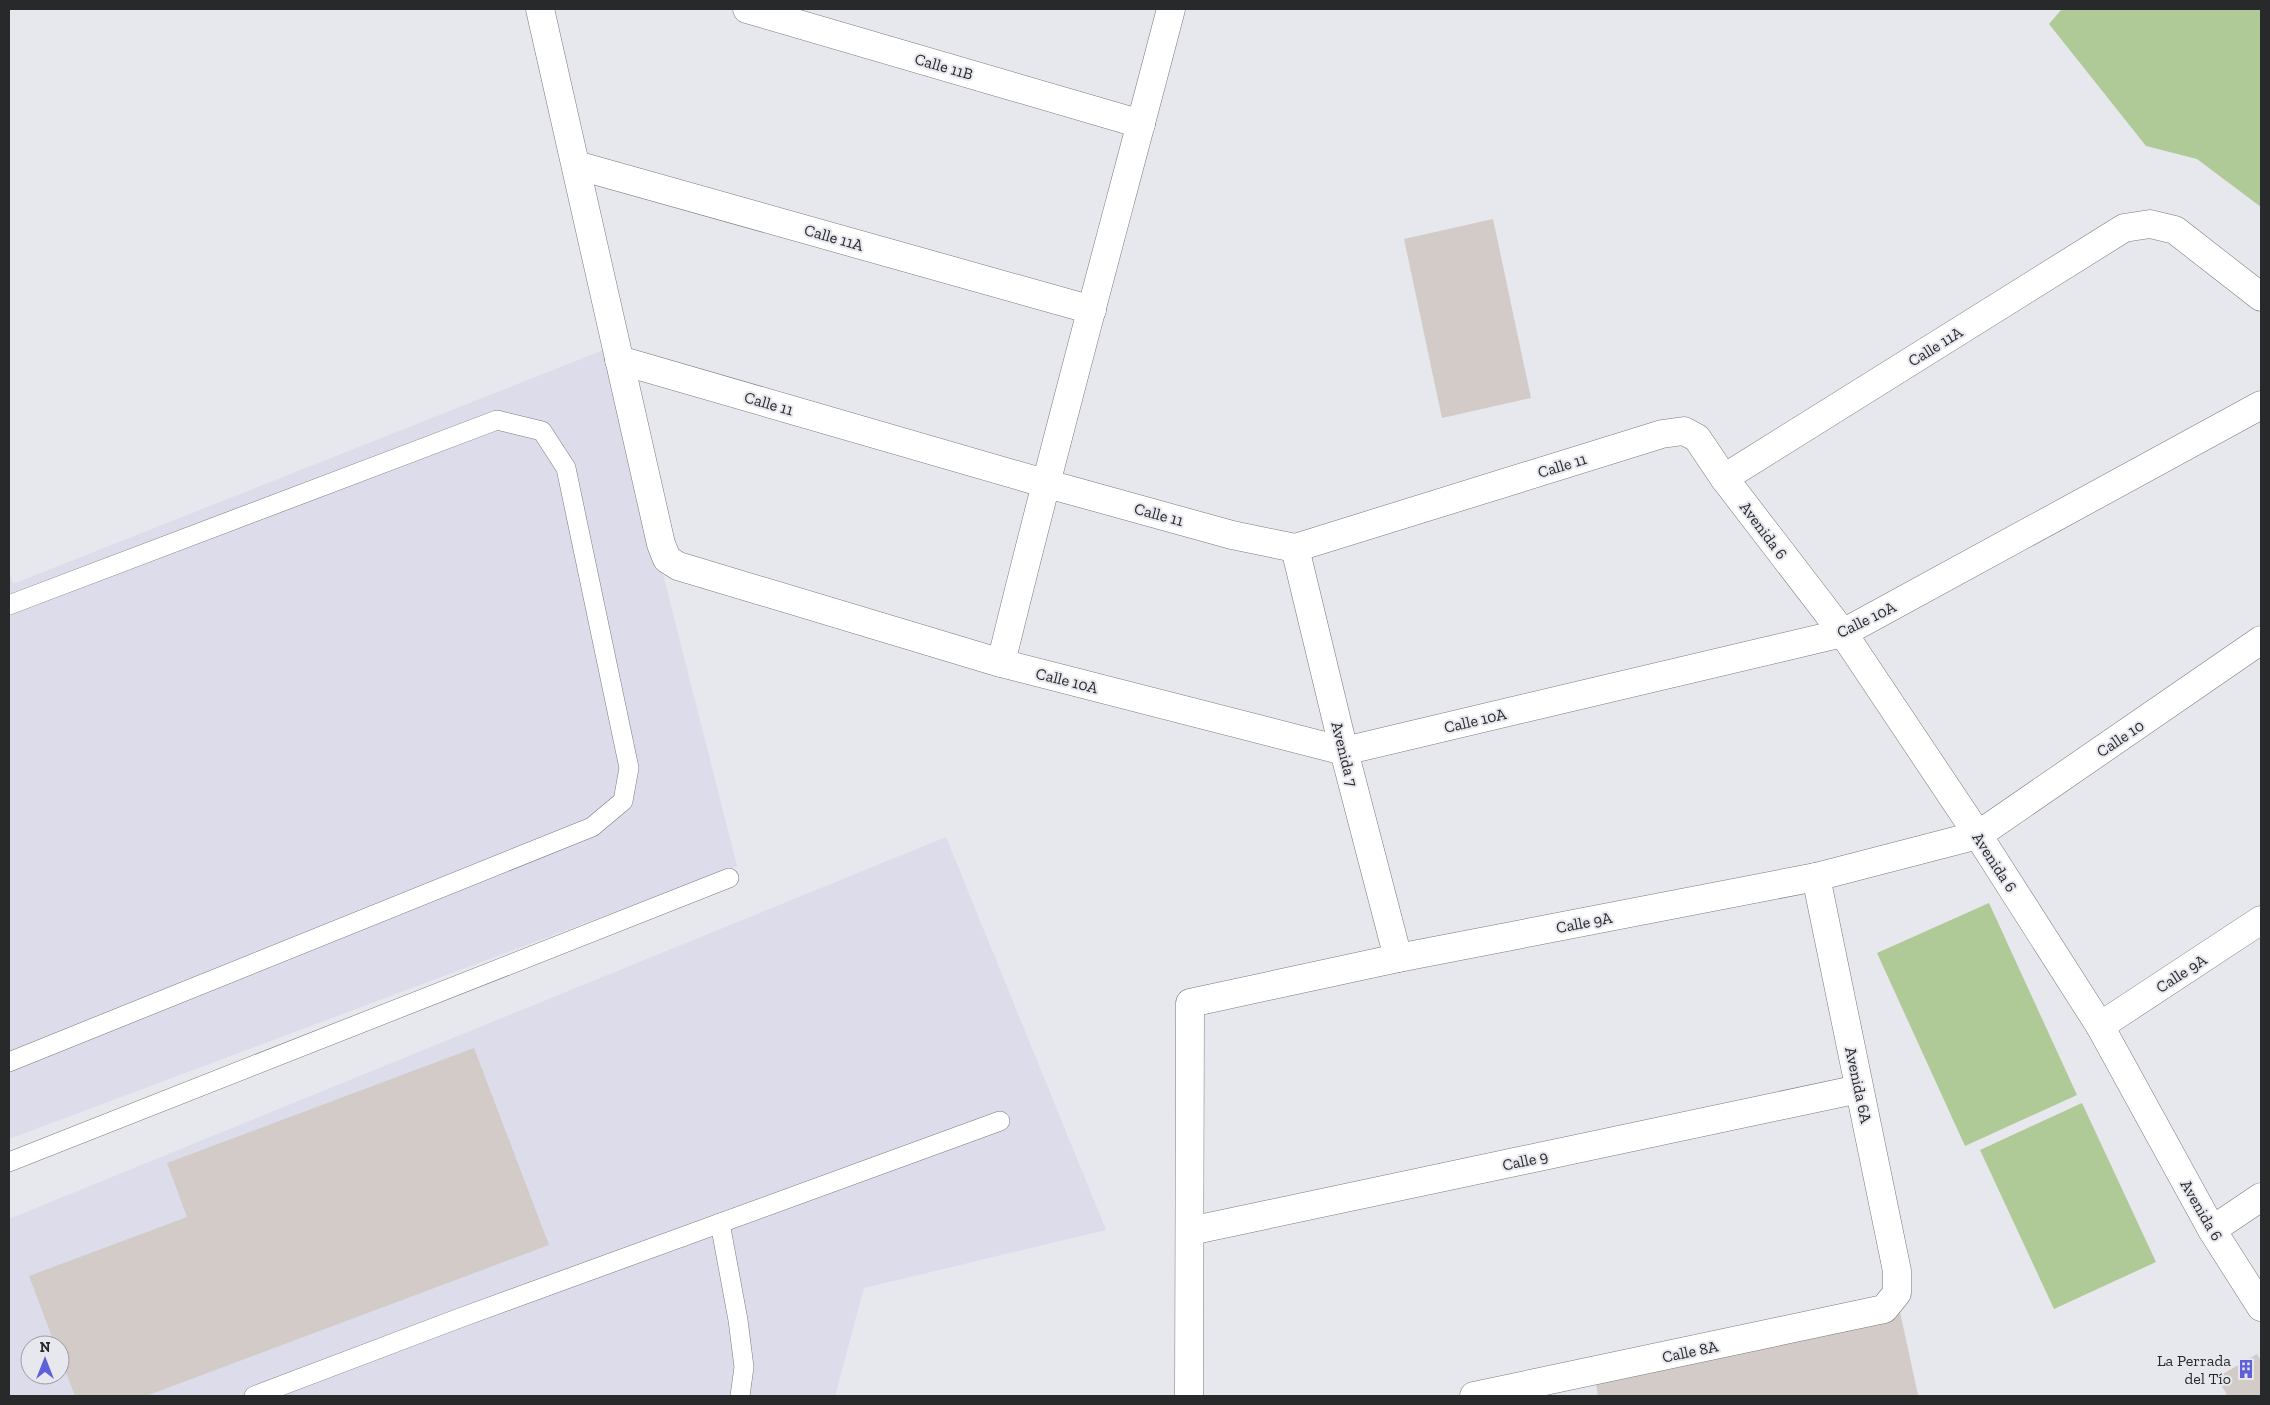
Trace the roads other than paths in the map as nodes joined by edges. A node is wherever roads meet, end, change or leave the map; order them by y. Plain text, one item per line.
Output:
1 (540, 9) edge
2 (747, 9) edge
3 (1171, 9) edge
4 (1141, 124) junction
5 (576, 165) junction
6 (2261, 297) edge
7 (1092, 310) junction
8 (619, 360) junction
9 (2261, 405) edge
10 (1697, 438) joint
11 (1724, 478) junction
12 (1044, 483) junction
13 (1295, 548) junction
14 (9, 605) edge
15 (1843, 633) junction
16 (2261, 640) edge
17 (1001, 663) junction
18 (1344, 752) junction
19 (1978, 835) junction
20 (1816, 877) junction
21 (729, 878) dead end
22 (2261, 920) edge
23 (1398, 958) junction
24 (2100, 1026) junction
25 (9, 1062) edge
26 (1860, 1089) junction
27 (1000, 1121) dead end
28 (9, 1162) edge
29 (2261, 1197) edge
30 (720, 1223) junction
31 (2212, 1230) junction
32 (1190, 1231) junction
33 (1897, 1293) joint
34 (2261, 1307) edge
35 (1572, 1386) edge
36 (254, 1396) edge
37 (740, 1396) edge
38 (1189, 1396) edge
39 (1474, 1396) edge

1 - 5 street
2 - 4 street, Calle 11B
3 - 4 street
4 - 7 street
5 - 7 street, Calle 11A
5 - 8 street
6 - 11 street, Calle 11A
7 - 12 street
8 - 12 street, Calle 11
8 - 17 street, Calle 10A
9 - 15 street, Calle 10A
10 - 11 street, Avenida 6
10 - 13 street, Calle 11
11 - 15 street, Avenida 6
12 - 13 street, Calle 11
12 - 17 street
13 - 18 street, Avenida 7
14 - 25 lane
15 - 18 street, Calle 10A
15 - 19 street, Avenida 6
16 - 19 street, Calle 10
17 - 18 street, Calle 10A
18 - 23 street, Avenida 7
19 - 20 street, Calle 9A
19 - 24 street, Avenida 6
20 - 23 street, Calle 9A
20 - 26 street, Avenida 6A
21 - 28 lane
22 - 24 street, Calle 9A
23 - 32 street, Calle 9A
24 - 31 street, Avenida 6
26 - 32 street, Calle 9
26 - 33 street, Avenida 6A
27 - 30 lane
29 - 31 street
30 - 36 lane
30 - 37 lane
31 - 34 street, Avenida 6
32 - 38 street
33 - 35 street, Calle 8A
35 - 39 street, Calle 8A

